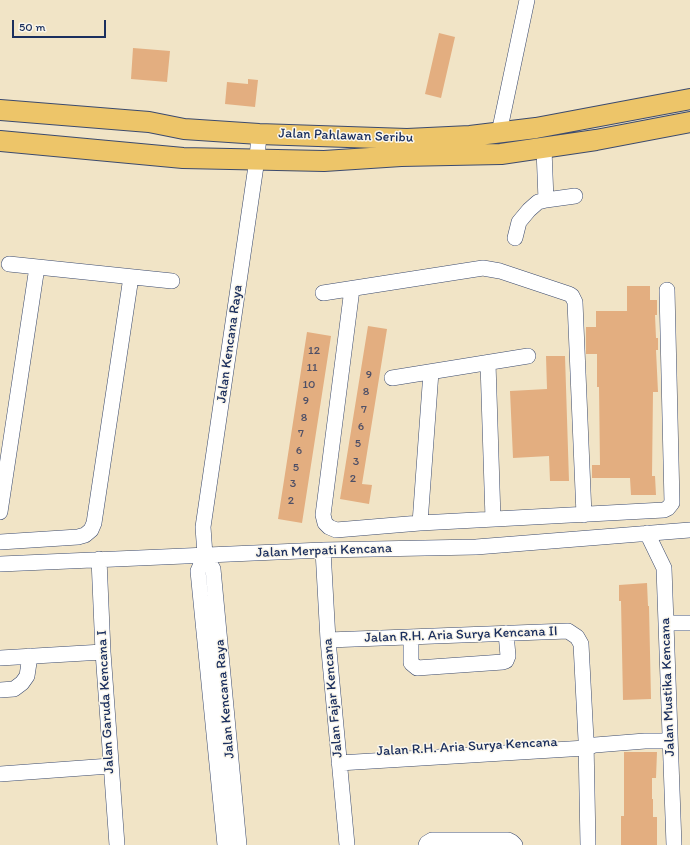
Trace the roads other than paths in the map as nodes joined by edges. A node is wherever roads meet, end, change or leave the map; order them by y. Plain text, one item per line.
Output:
1 (527, 0) edge
2 (690, 99) edge
3 (670, 103) junction
4 (0, 110) edge
5 (681, 124) edge
6 (499, 132) junction
7 (259, 134) junction
8 (0, 140) edge
9 (544, 148) junction
10 (257, 159) junction
11 (575, 196) dead end
12 (546, 200) junction
13 (515, 238) dead end
14 (9, 264) dead end
15 (37, 267) junction
16 (131, 277) junction
17 (172, 281) dead end
18 (352, 289) junction
19 (667, 290) dead end
20 (323, 293) dead end
21 (528, 356) dead end
22 (488, 363) junction
23 (431, 372) junction
24 (392, 378) dead end
25 (5, 440) edge
26 (0, 512) edge
27 (584, 515) junction
28 (493, 519) junction
29 (458, 522) junction
30 (420, 523) junction
31 (690, 530) edge
32 (647, 533) junction
33 (458, 538) junction
34 (0, 542) edge
35 (476, 547) junction
36 (439, 548) junction
37 (323, 550) junction
38 (205, 555) junction
39 (99, 559) junction
40 (0, 564) edge
41 (666, 623) junction
42 (690, 623) edge
43 (506, 633) junction
44 (411, 637) junction
45 (328, 640) junction
46 (103, 652) junction
47 (30, 656) junction
48 (0, 658) edge
49 (0, 690) edge
50 (670, 741) junction
51 (589, 744) junction
52 (339, 759) junction
53 (110, 766) junction
54 (0, 774) edge
55 (117, 845) edge
56 (225, 845) edge
57 (239, 845) edge
58 (347, 845) edge
59 (426, 845) edge
60 (515, 845) edge
61 (588, 845) edge
62 (674, 845) edge

1 - 6 street
2 - 3 main road, Jalan Pahlawan Seribu
3 - 5 main road
3 - 6 main road, Jalan Pahlawan Seribu
4 - 7 main road, Jalan Pahlawan Seribu
5 - 9 main road, Jalan Pahlawan Seribu
6 - 7 main road, Jalan Pahlawan Seribu
7 - 10 street, Jalan Kencana Raya
8 - 10 main road, Jalan Pahlawan Seribu
9 - 10 main road, Jalan Pahlawan Seribu
9 - 12 street
10 - 38 street, Jalan Kencana Raya
11 - 12 street
12 - 13 street
14 - 15 street
15 - 16 street
15 - 25 street
16 - 17 street
16 - 34 street
18 - 20 street
18 - 27 street
18 - 30 street
19 - 27 street
21 - 22 street
22 - 23 street
22 - 28 street
23 - 24 street
23 - 30 street
25 - 26 street
27 - 28 street
28 - 29 street
29 - 30 street
29 - 33 street
31 - 32 street, Jalan Merpati Kencana
32 - 35 street, Jalan Merpati Kencana
32 - 41 street, Jalan Mustika Kencana
33 - 35 street
33 - 36 street
35 - 36 street, Jalan Merpati Kencana
36 - 37 street, Jalan Merpati Kencana
37 - 38 street, Jalan Merpati Kencana
37 - 45 street, Jalan Fajar Kencana
38 - 39 street, Jalan Merpati Kencana
38 - 56 street, Jalan Kencana Raya
38 - 57 street, Jalan Kencana Raya
39 - 40 street, Jalan Merpati Kencana
39 - 46 street, Jalan Garuda Kencana I
41 - 42 street
41 - 50 street, Jalan Mustika Kencana
43 - 44 street, Jalan R.H. Aria Surya Kencana II
43 - 44 street
43 - 51 street, Jalan R.H. Aria Surya Kencana II
44 - 45 street, Jalan R.H. Aria Surya Kencana II
45 - 52 street, Jalan Fajar Kencana
46 - 47 street
46 - 53 street, Jalan Garuda Kencana I
47 - 48 street
47 - 49 street
50 - 51 street, Jalan R.H. Aria Surya Kencana
50 - 62 street, Jalan Mustika Kencana
51 - 52 street, Jalan R.H. Aria Surya Kencana
51 - 61 street, Jalan R.H. Aria Surya Kencana II
52 - 58 street, Jalan Fajar Kencana
53 - 54 street
53 - 55 street, Jalan Garuda Kencana I
59 - 60 street

